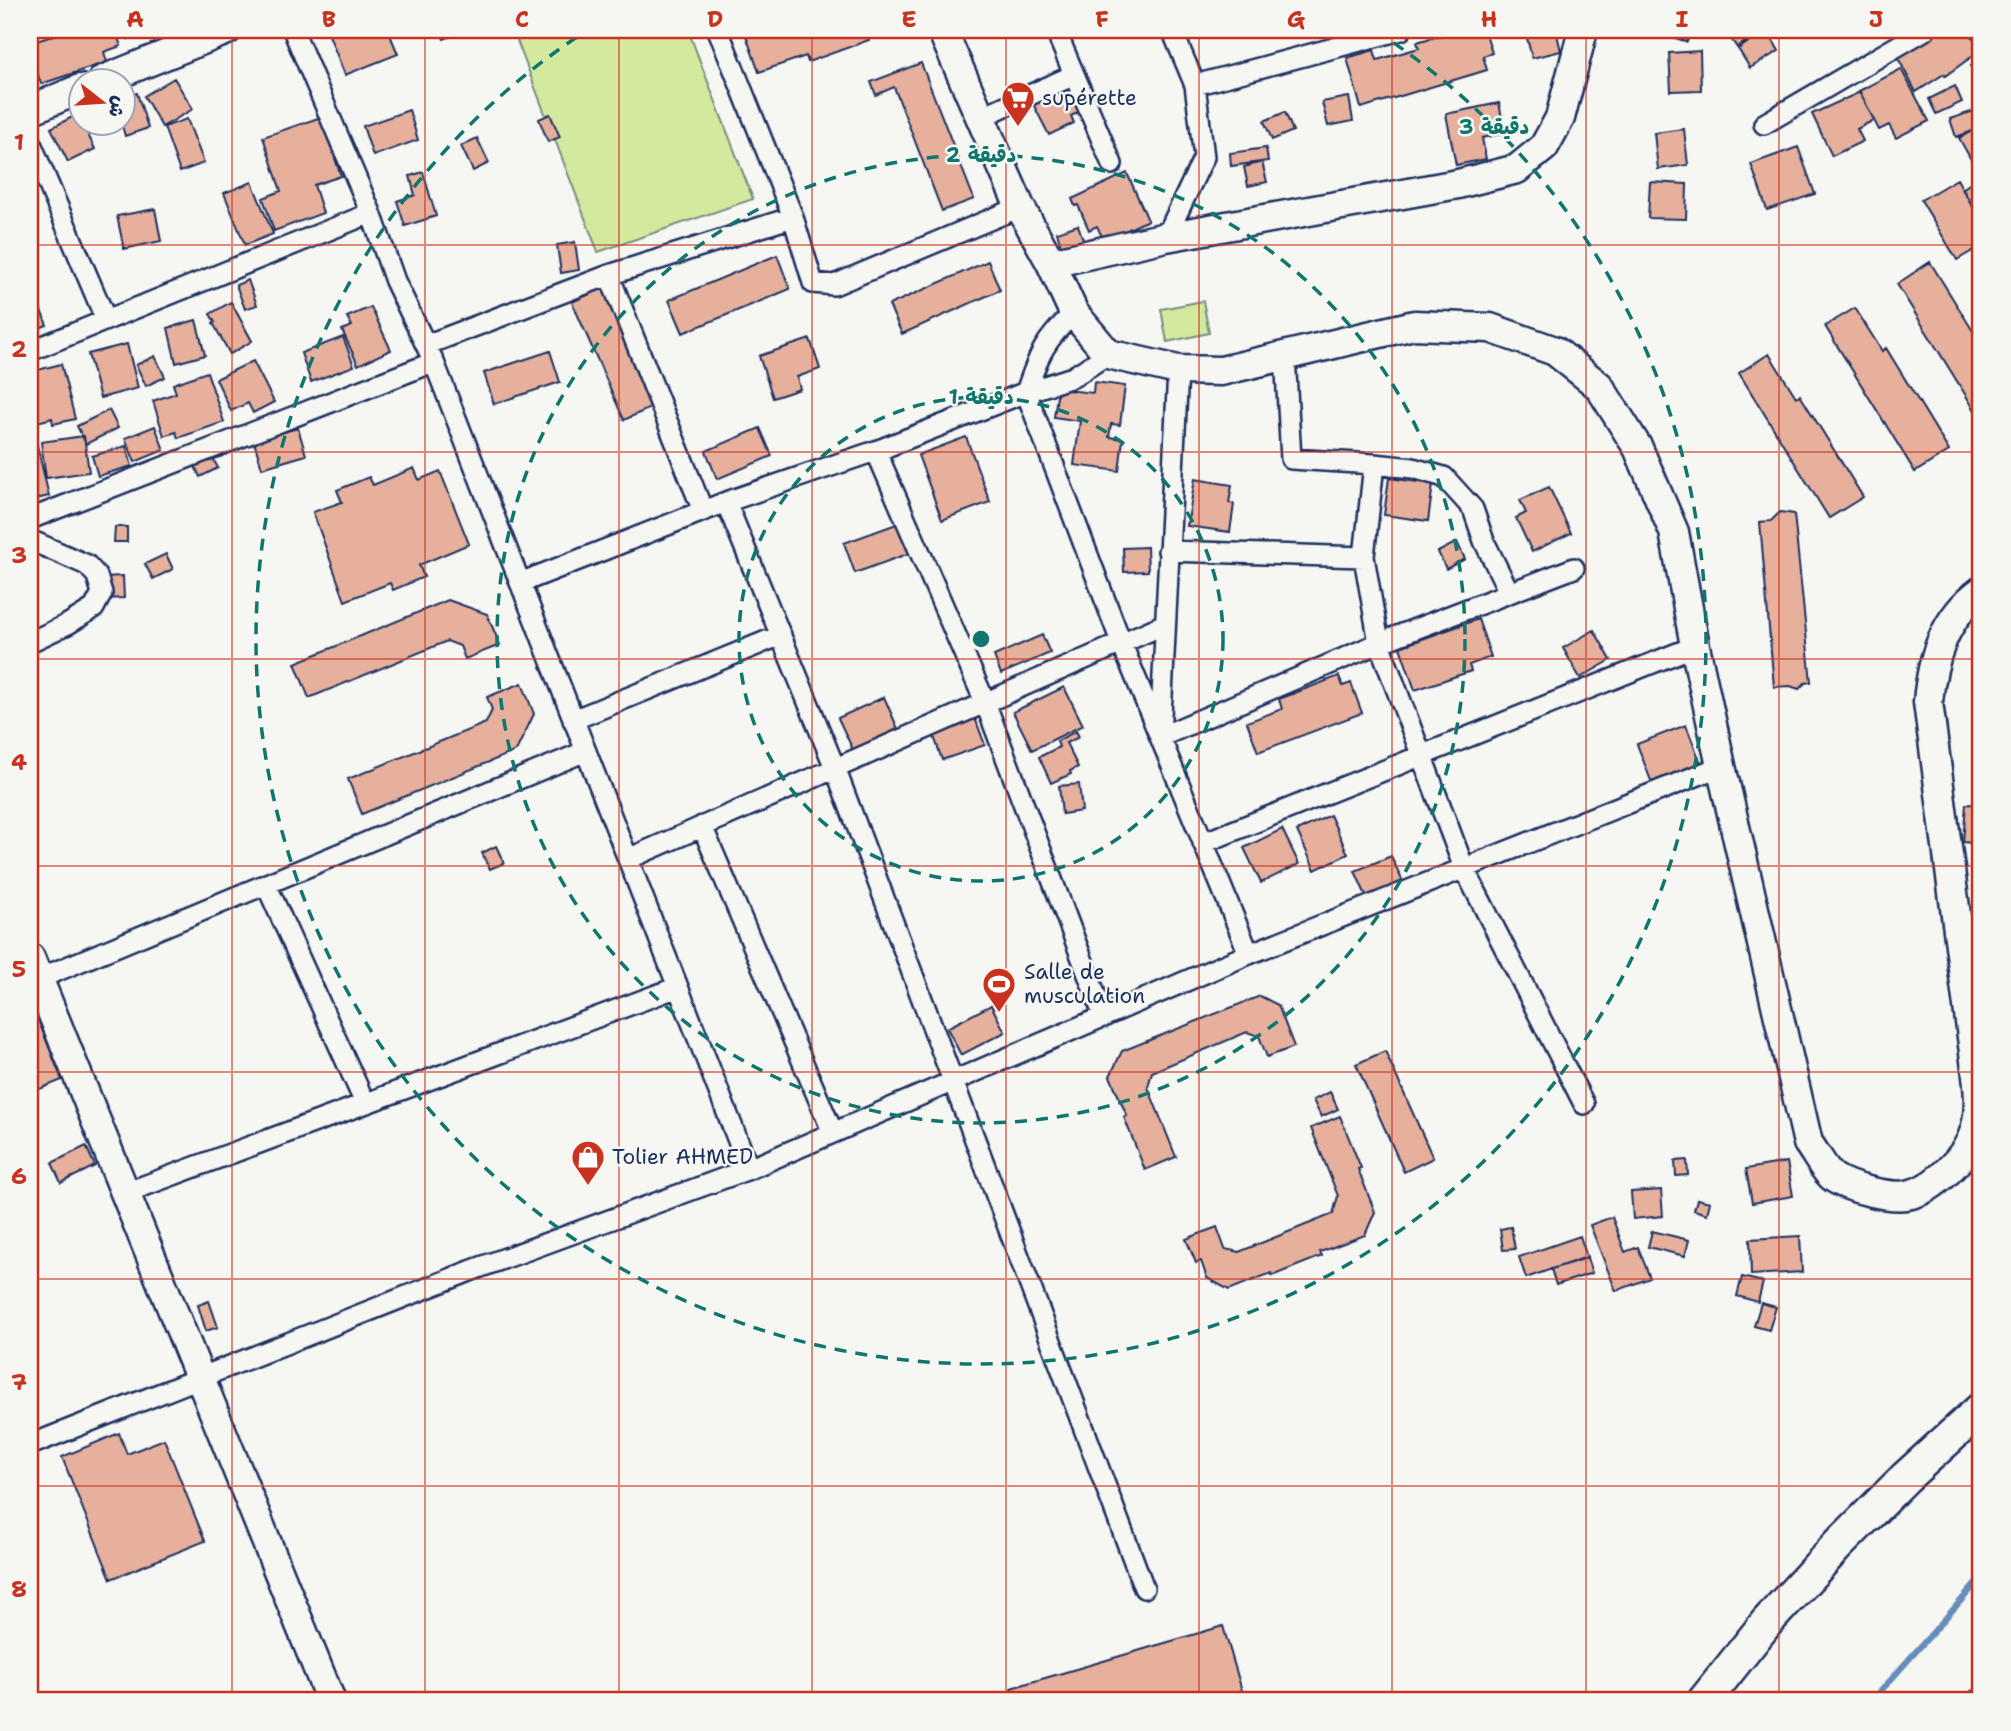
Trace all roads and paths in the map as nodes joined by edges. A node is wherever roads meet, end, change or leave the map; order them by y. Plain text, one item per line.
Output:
1 (227, 30) edge
2 (293, 30) edge
3 (718, 30) edge
4 (942, 30) edge
5 (1172, 30) edge
6 (1401, 30) edge
7 (1583, 30) edge
8 (1925, 30) edge
9 (1060, 41) dead end
10 (136, 67) edge
11 (1074, 75) junction
12 (1195, 85) junction
13 (66, 95) edge
14 (30, 110) edge
15 (981, 117) junction
16 (1764, 124) dead end
17 (30, 141) edge
18 (1112, 164) dead end
19 (1020, 207) junction
20 (371, 212) junction
21 (793, 217) junction
22 (1166, 237) junction
23 (1051, 263) junction
24 (609, 275) junction
25 (1074, 313) junction
26 (106, 320) junction
27 (30, 351) edge
28 (430, 354) junction
29 (1108, 354) junction
30 (1285, 355) junction
31 (1178, 370) junction
32 (1026, 392) junction
33 (891, 445) junction
34 (1374, 464) junction
35 (726, 502) junction
36 (703, 511) junction
37 (30, 519) edge
38 (30, 540) edge
39 (1168, 551) junction
40 (1364, 557) junction
41 (1574, 568) dead end
42 (520, 583) junction
43 (1981, 591) edge
44 (1509, 592) junction
45 (1165, 624) junction
46 (781, 635) junction
47 (30, 642) edge
48 (1121, 642) junction
49 (1379, 643) junction
50 (1695, 646) junction
51 (985, 702) junction
52 (573, 720) junction
53 (1160, 737) junction
54 (586, 751) junction
55 (1421, 756) junction
56 (1721, 766) junction
57 (835, 768) junction
58 (702, 826) junction
59 (1203, 843) junction
60 (628, 859) junction
61 (1464, 868) junction
62 (266, 884) junction
63 (1250, 954) junction
64 (34, 968) edge
65 (678, 987) junction
66 (1104, 1017) junction
67 (954, 1081) junction
68 (365, 1103) junction
69 (1584, 1104) dead end
70 (833, 1133) junction
71 (749, 1169) junction
72 (125, 1193) junction
73 (200, 1377) junction
74 (1981, 1409) edge
75 (30, 1445) edge
76 (1144, 1588) dead end
77 (331, 1701) edge
78 (1704, 1701) edge

1 - 10 main road
2 - 20 street
3 - 21 street
4 - 15 main road
5 - 12 street
6 - 12 street
7 - 22 main road
8 - 16 street
9 - 11 street
11 - 15 street
11 - 18 street
12 - 22 street
13 - 14 main road
15 - 19 main road
17 - 26 street
19 - 21 street
19 - 23 main road
20 - 26 street
20 - 28 street
21 - 24 street
22 - 23 main road
23 - 25 main road
24 - 28 street
24 - 36 street
25 - 29 main road
25 - 32 street
26 - 27 street
28 - 37 street
28 - 42 street
29 - 31 main road
29 - 32 street
30 - 31 main road
30 - 34 street
30 - 50 main road
31 - 39 street
32 - 33 street
32 - 48 street
33 - 35 street
33 - 51 street
34 - 40 street
34 - 44 street
35 - 36 street
35 - 46 street
36 - 42 street
38 - 47 street
39 - 40 street
39 - 45 street
40 - 49 street
41 - 44 street
42 - 52 street
43 - 56 main road
44 - 49 street
45 - 48 street
45 - 53 street
46 - 52 street
46 - 57 street
48 - 51 street
48 - 53 street
49 - 53 street
49 - 55 street
50 - 55 street
50 - 56 main road
51 - 57 street
51 - 66 street
52 - 54 street
53 - 59 street
54 - 60 street
54 - 62 street
55 - 59 street
55 - 61 street
56 - 61 street
57 - 58 street
57 - 67 street
58 - 60 street
58 - 70 street
59 - 63 street
60 - 65 street
61 - 63 street
61 - 69 street
62 - 64 street
62 - 68 street
63 - 66 street
64 - 72 main road
65 - 68 street
65 - 71 street
66 - 67 street
67 - 70 street
67 - 76 street
68 - 72 street
70 - 71 street
71 - 73 street
72 - 73 main road
73 - 75 street
73 - 77 main road
74 - 78 main road

